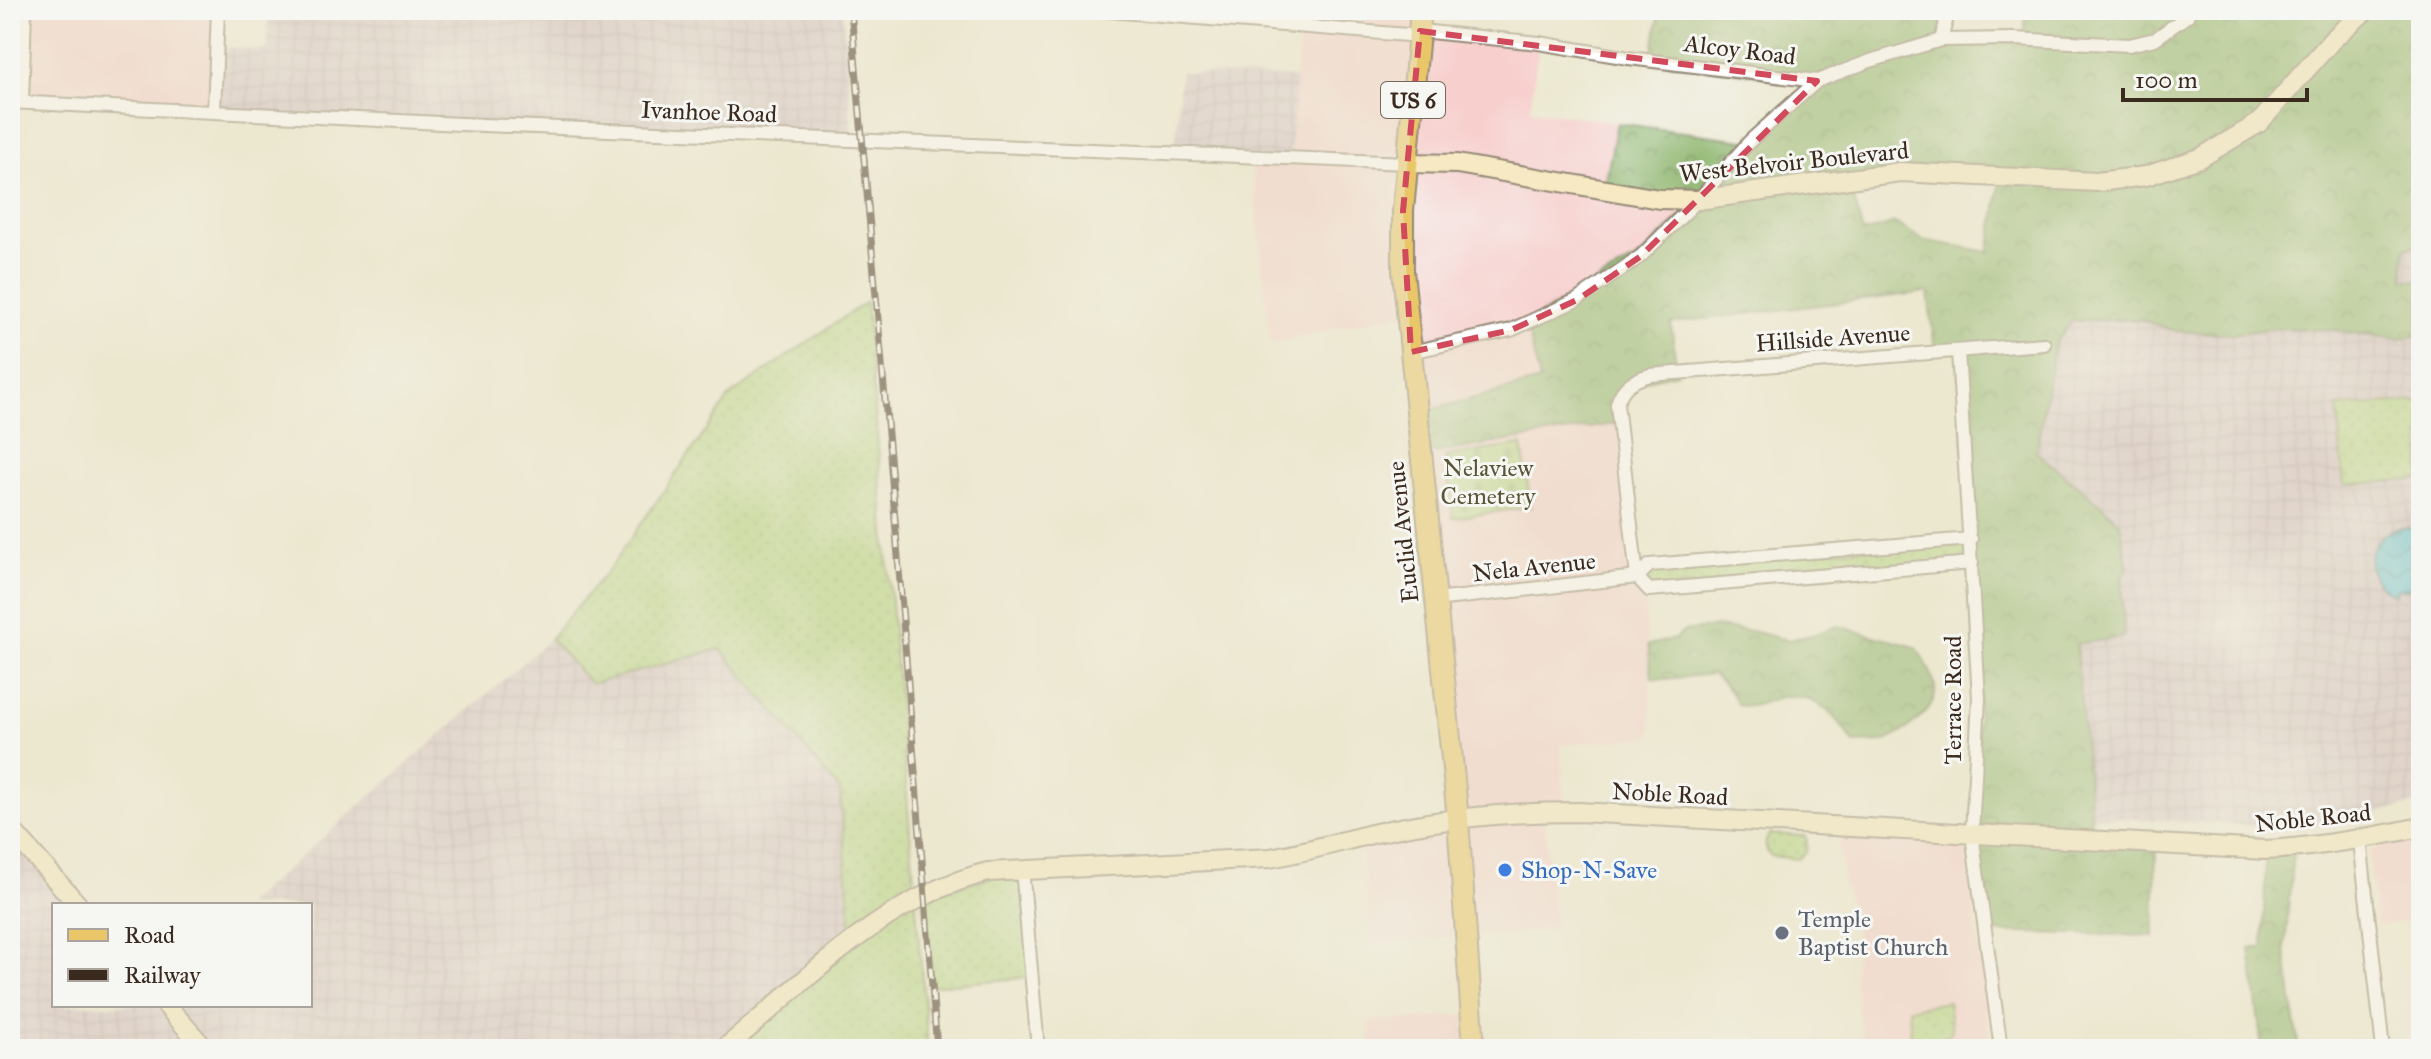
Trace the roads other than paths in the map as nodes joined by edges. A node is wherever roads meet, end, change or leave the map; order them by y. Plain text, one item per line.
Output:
1 (25, 10) edge
2 (218, 10) edge
3 (1098, 10) edge
4 (1949, 10) edge
5 (2190, 10) edge
6 (2366, 10) edge
7 (1420, 26) edge
8 (1941, 40) junction
9 (1817, 81) junction
10 (16, 102) edge
11 (214, 111) junction
12 (1407, 163) junction
13 (1698, 200) junction
14 (2044, 344) dead end
15 (1958, 351) junction
16 (1411, 352) junction
17 (1971, 539) junction
18 (1790, 554) junction
19 (1972, 563) junction
20 (1637, 577) junction
21 (1792, 578) junction
22 (1435, 600) junction
23 (1458, 819) junction
24 (2421, 827) edge
25 (10, 828) edge
26 (1972, 834) junction
27 (2360, 840) junction
28 (1022, 868) junction
29 (76, 903) edge
30 (168, 1007) edge
31 (205, 1049) edge
32 (724, 1049) edge
33 (1038, 1049) edge
34 (1474, 1049) edge
35 (2001, 1049) edge
36 (2383, 1049) edge

1 - 10 street
2 - 11 street
3 - 7 street, Alcoy Road
4 - 8 street
5 - 8 street
6 - 13 street, West Belvoir Boulevard
7 - 9 street, Alcoy Road
7 - 12 main road, Euclid Avenue / US 6
8 - 9 street
9 - 13 street
10 - 11 street, Ivanhoe Road
11 - 12 street, Ivanhoe Road
12 - 13 street, West Belvoir Boulevard
12 - 16 main road, Euclid Avenue / US 6
13 - 16 street
14 - 15 street, Hillside Avenue
15 - 17 street, Terrace Road
15 - 20 street, Hillside Avenue
16 - 22 main road, Euclid Avenue / US 6
17 - 18 street, Nela Avenue
17 - 19 street, Terrace Road
18 - 20 street, Nela Avenue
18 - 21 street
19 - 21 street, Nela Avenue
19 - 26 street, Terrace Road
20 - 21 street, Nela Avenue
20 - 22 street, Nela Avenue
22 - 23 main road, Euclid Avenue / US 6
23 - 26 street, Noble Road
23 - 28 street, Noble Road
23 - 34 main road, Euclid Avenue / US 6
24 - 27 street, Noble Road
25 - 29 street
26 - 27 street, Noble Road
26 - 35 street, Terrace Road
27 - 36 street
28 - 32 street, Noble Road
28 - 33 street
30 - 31 street

